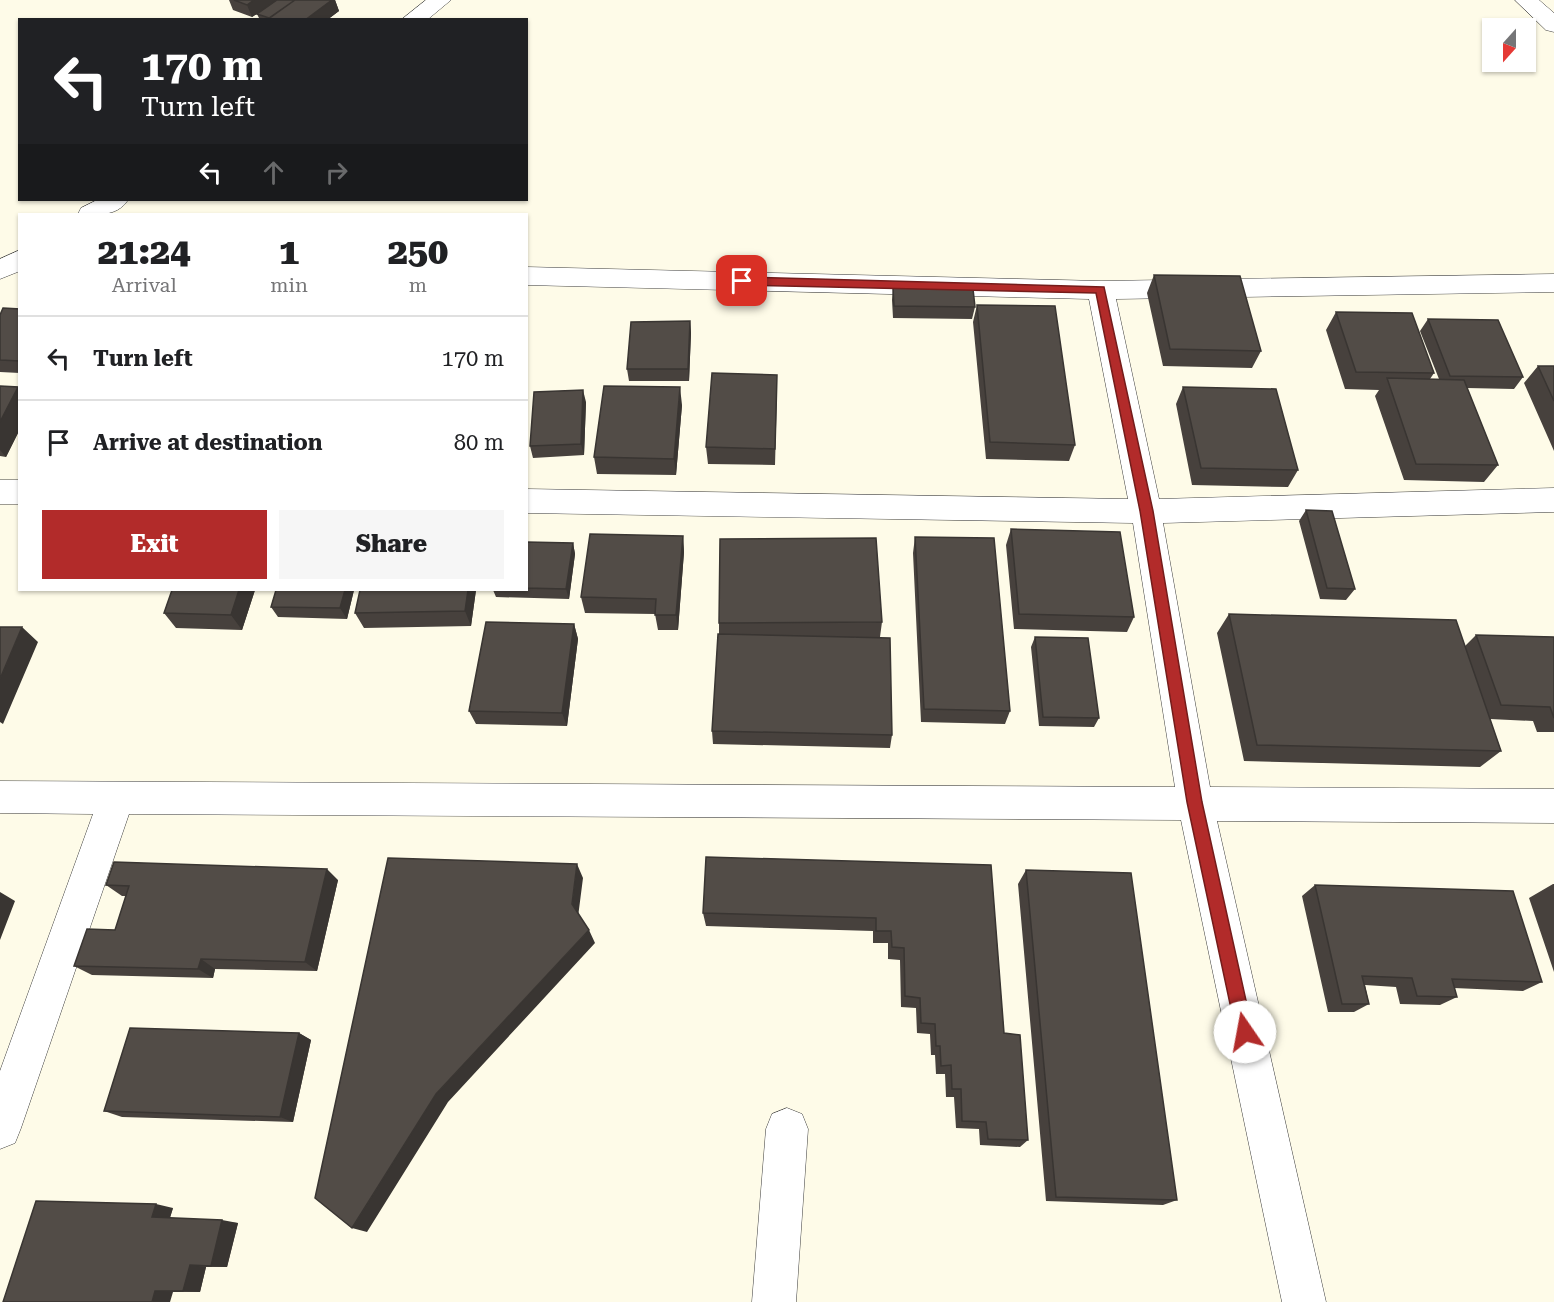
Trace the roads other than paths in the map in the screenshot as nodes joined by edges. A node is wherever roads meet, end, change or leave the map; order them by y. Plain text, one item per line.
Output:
1 (440, 0) edge
2 (1526, 0) edge
3 (415, 18) edge
4 (1554, 25) edge
5 (113, 201) edge
6 (92, 213) edge
7 (528, 276) edge
8 (1554, 284) edge
9 (1101, 290) junction
10 (0, 492) edge
11 (18, 492) edge
12 (1554, 500) edge
13 (528, 501) edge
14 (1146, 511) junction
15 (0, 797) edge
16 (117, 797) junction
17 (1195, 802) junction
18 (1554, 806) edge
19 (0, 1128) edge
20 (787, 1128) dead end
21 (774, 1302) edge
22 (1304, 1302) edge

1 - 3 street
2 - 4 street
5 - 6 street
7 - 9 street
8 - 9 street
9 - 14 street
10 - 11 street
12 - 14 street
13 - 14 street
14 - 17 street
15 - 16 street
16 - 17 street
16 - 19 street
17 - 18 street
17 - 22 street
20 - 21 street

